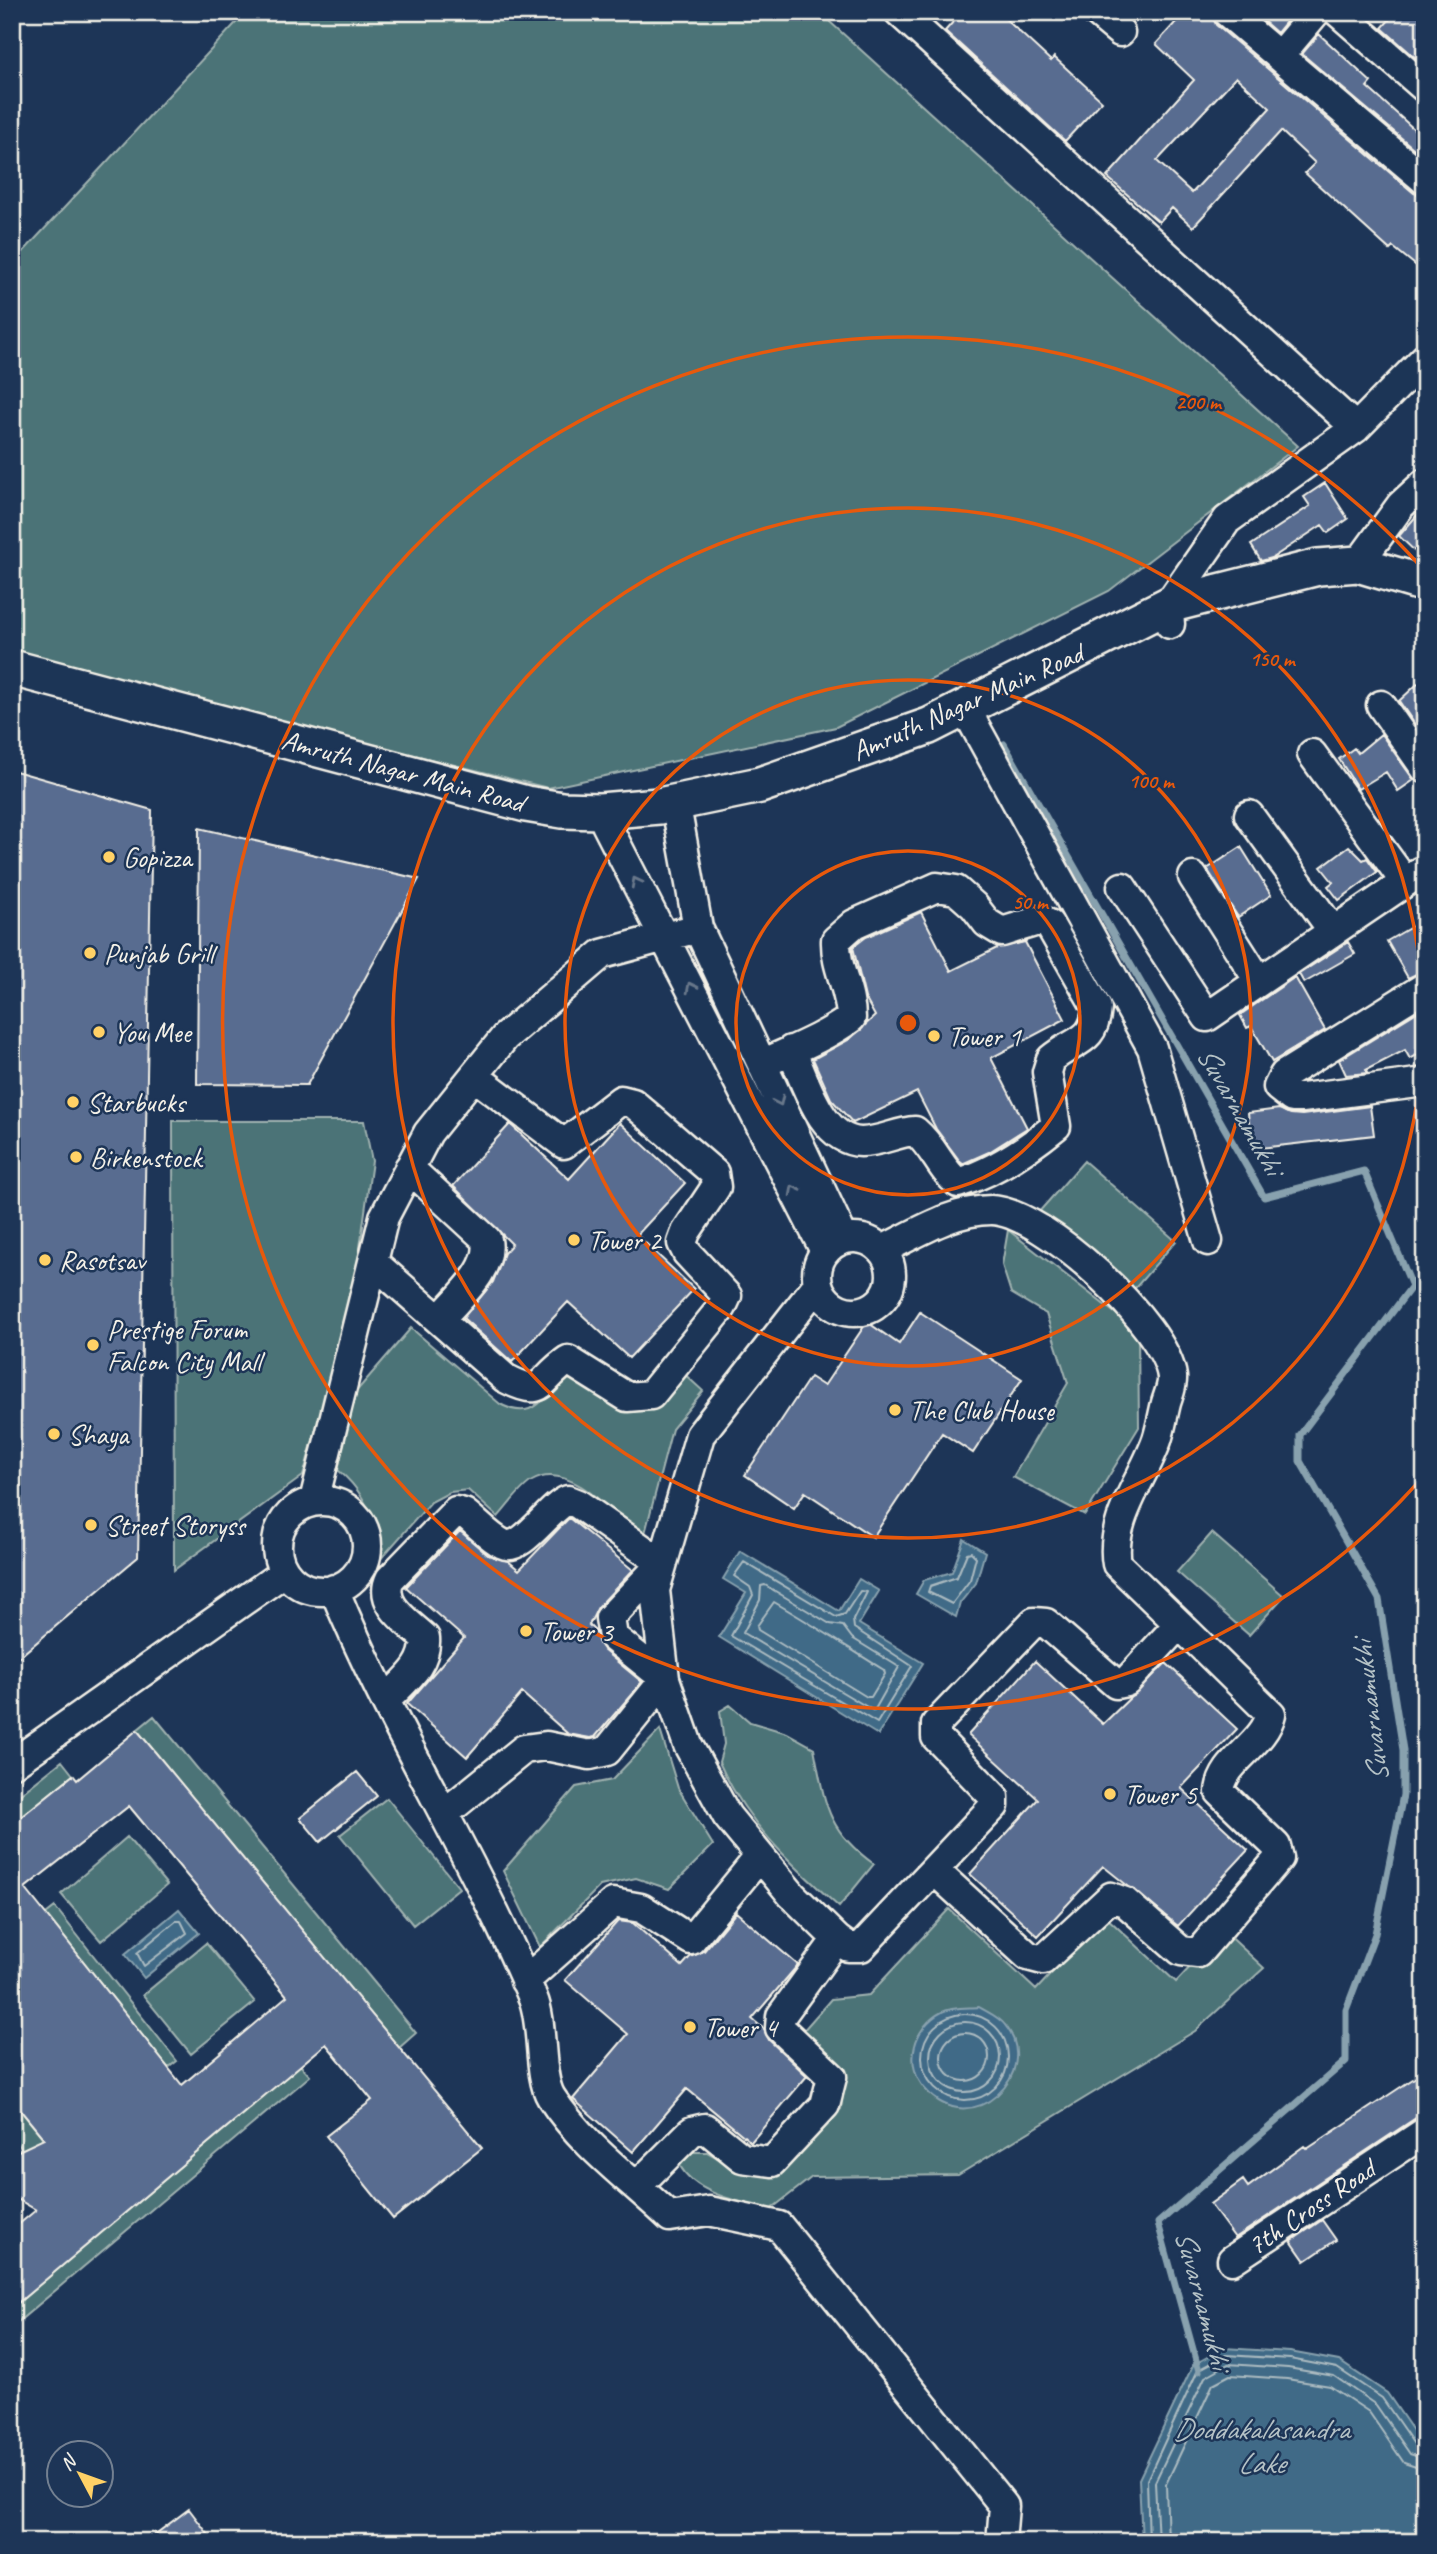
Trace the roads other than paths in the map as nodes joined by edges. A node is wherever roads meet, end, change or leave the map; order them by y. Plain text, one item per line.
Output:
1 (899, 12) edge
2 (1096, 12) edge
3 (1227, 12) edge
4 (1316, 12) edge
5 (1338, 12) edge
6 (1119, 32) dead end
7 (1279, 56) junction
8 (1425, 88) edge
9 (1425, 180) edge
10 (1425, 358) edge
11 (1356, 428) junction
12 (1425, 483) edge
13 (1357, 564) junction
14 (1425, 584) edge
15 (1425, 602) edge
16 (1169, 615) junction
17 (12, 667) edge
18 (12, 684) edge
19 (1381, 705) dead end
20 (971, 719) junction
21 (1312, 754) dead end
22 (1425, 768) edge
23 (1249, 815) dead end
24 (678, 817) junction
25 (606, 824) junction
26 (1415, 875) edge
27 (1193, 877) dead end
28 (1122, 887) dead end
29 (698, 928) junction
30 (1333, 930) junction
31 (666, 939) junction
32 (1259, 981) junction
33 (1425, 987) edge
34 (791, 1050) junction
35 (762, 1063) junction
36 (474, 1076) junction
37 (1425, 1082) edge
38 (409, 1168) junction
39 (974, 1178) junction
40 (988, 1210) junction
41 (1208, 1241) dead end
42 (834, 1245) junction
43 (882, 1250) junction
44 (373, 1262) junction
45 (818, 1284) junction
46 (440, 1318) junction
47 (314, 1501) junction
48 (662, 1563) junction
49 (283, 1573) junction
50 (334, 1589) junction
51 (1179, 1624) junction
52 (665, 1679) junction
53 (386, 1700) junction
54 (12, 1764) edge
55 (445, 1813) junction
56 (760, 1856) junction
57 (935, 1871) junction
58 (837, 1939) junction
59 (525, 1981) junction
60 (1425, 2132) edge
61 (638, 2186) junction
62 (1232, 2260) dead end
63 (1001, 2542) edge

1 - 11 street
2 - 6 street
3 - 7 street
4 - 7 street
5 - 8 street
7 - 9 street
10 - 11 street
11 - 16 street
12 - 13 street
13 - 14 main road, Amruth Nagar Main Road
13 - 16 main road, Amruth Nagar Main Road
15 - 16 main road, Amruth Nagar Main Road
16 - 17 main road, Amruth Nagar Main Road
16 - 20 main road, Amruth Nagar Main Road
18 - 25 main road, Amruth Nagar Main Road
19 - 22 street
20 - 24 main road, Amruth Nagar Main Road
20 - 41 street
21 - 26 street
23 - 30 street
24 - 25 main road, Amruth Nagar Main Road
24 - 29 street
31 -> 25 street
26 - 30 street
27 - 32 street
28 - 32 street
29 - 31 street
29 - 35 street
30 - 32 street
31 - 36 street
42 -> 31 street
33 - 37 street
34 - 35 street
34 - 39 street
34 - 39 street
35 -> 42 street
36 - 38 street
36 - 46 street
38 - 44 street
38 - 46 street
39 - 40 street
40 - 43 street
40 - 51 street
42 - 43 street
42 - 45 street
43 - 45 street
44 - 46 street
44 - 47 street
45 - 48 street
47 - 49 street
47 - 50 street
48 - 52 street
48 - 52 street
48 - 53 street
49 - 50 street
49 - 54 street
50 - 53 street
51 - 57 street
51 - 57 street
52 - 55 street
52 - 56 street
53 - 55 street
55 - 59 street
56 - 58 street
56 - 59 street
57 - 58 street
58 - 61 street
59 - 61 street
60 - 62 street, 7th Cross Road
61 - 63 street

